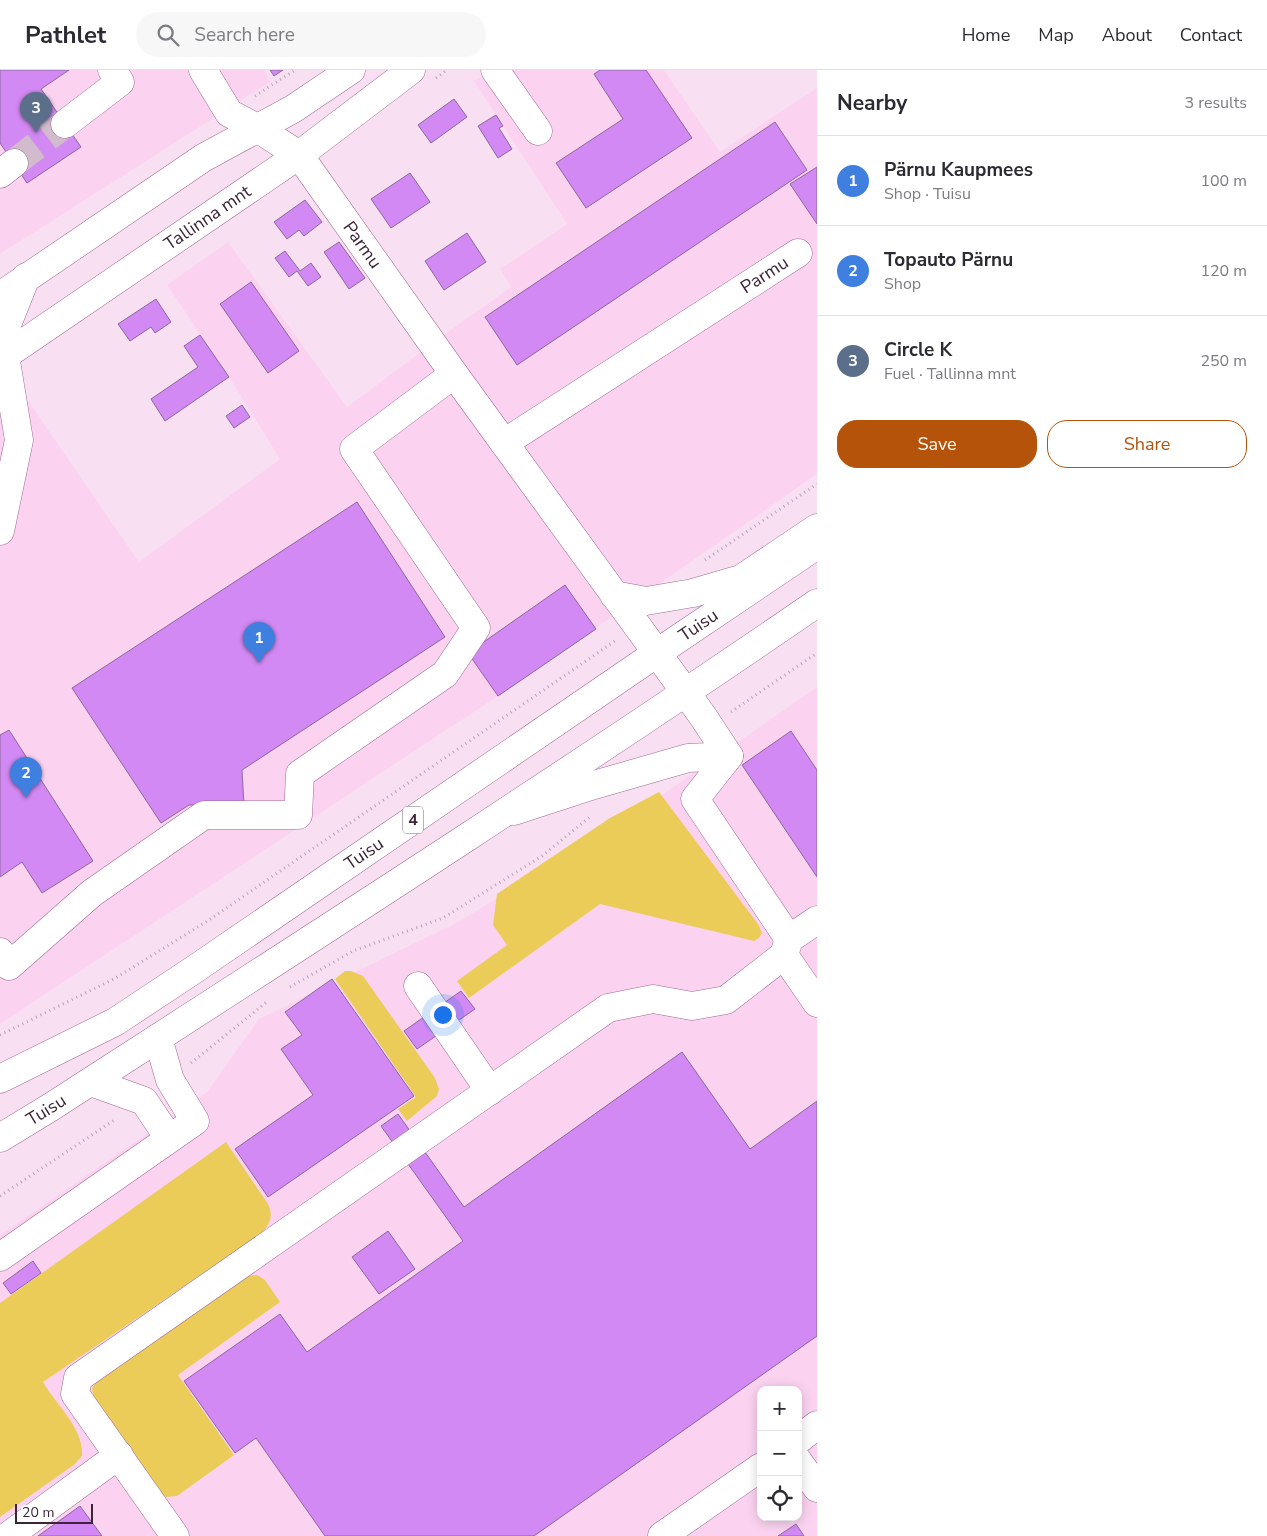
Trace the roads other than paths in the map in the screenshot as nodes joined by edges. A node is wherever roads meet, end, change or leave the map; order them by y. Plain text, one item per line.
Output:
1 (112, 70) edge
2 (203, 70) edge
3 (351, 70) edge
4 (411, 70) edge
5 (495, 70) edge
6 (293, 109) junction
7 (65, 124) tunnel mouth
8 (257, 128) junction
9 (538, 131) dead end
10 (300, 155) junction
11 (798, 252) dead end
12 (26, 277) junction
13 (0, 296) edge
14 (3, 357) edge
15 (454, 374) junction
16 (504, 443) junction
17 (10, 446) edge
18 (817, 528) edge
19 (0, 530) edge
20 (817, 546) edge
21 (817, 603) edge
22 (621, 604) junction
23 (657, 653) junction
24 (686, 692) junction
25 (729, 756) junction
26 (503, 814) junction
27 (817, 920) edge
28 (786, 947) junction
29 (0, 952) edge
30 (418, 986) dead end
31 (817, 1003) edge
32 (158, 1038) junction
33 (0, 1079) edge
34 (91, 1082) junction
35 (490, 1092) junction
36 (0, 1138) edge
37 (169, 1138) junction
38 (0, 1257) edge
39 (817, 1425) edge
40 (802, 1437) edge
41 (119, 1455) junction
42 (802, 1467) edge
43 (757, 1470) edge
44 (817, 1488) edge
45 (8, 1536) edge
46 (175, 1536) edge
47 (662, 1536) edge

1 - 7 main road
2 - 8 main road, Parmu
3 - 6 main road
4 - 10 main road, Tallinna mnt
5 - 9 main road
6 - 8 main road
6 - 10 main road
8 - 10 main road, Parmu
8 - 12 main road
10 - 14 main road, Tallinna mnt
10 - 15 main road, Parmu
11 - 16 main road, Parmu
12 - 13 main road
12 - 14 main road
14 - 17 main road
15 - 16 main road, Parmu
15 - 29 main road
16 - 22 main road, Parmu
17 - 19 main road
18 - 22 main road
20 - 23 main road, Tuisu / 4
21 - 24 main road, Tuisu
22 - 23 main road, Parmu
23 - 24 main road, Parmu
23 - 33 main road, Tuisu / 4
24 - 25 main road, Parmu
24 - 26 main road, Tuisu
25 - 26 main road
25 - 28 main road
26 - 32 main road, Tuisu
27 - 28 main road
28 - 31 main road
28 - 35 main road
30 - 35 main road
32 - 34 main road, Tuisu
32 - 37 main road
34 - 36 main road, Tuisu
34 - 37 main road
35 - 41 main road
37 - 38 main road
39 - 40 main road
41 - 45 main road
41 - 46 main road
42 - 44 main road
43 - 47 main road

